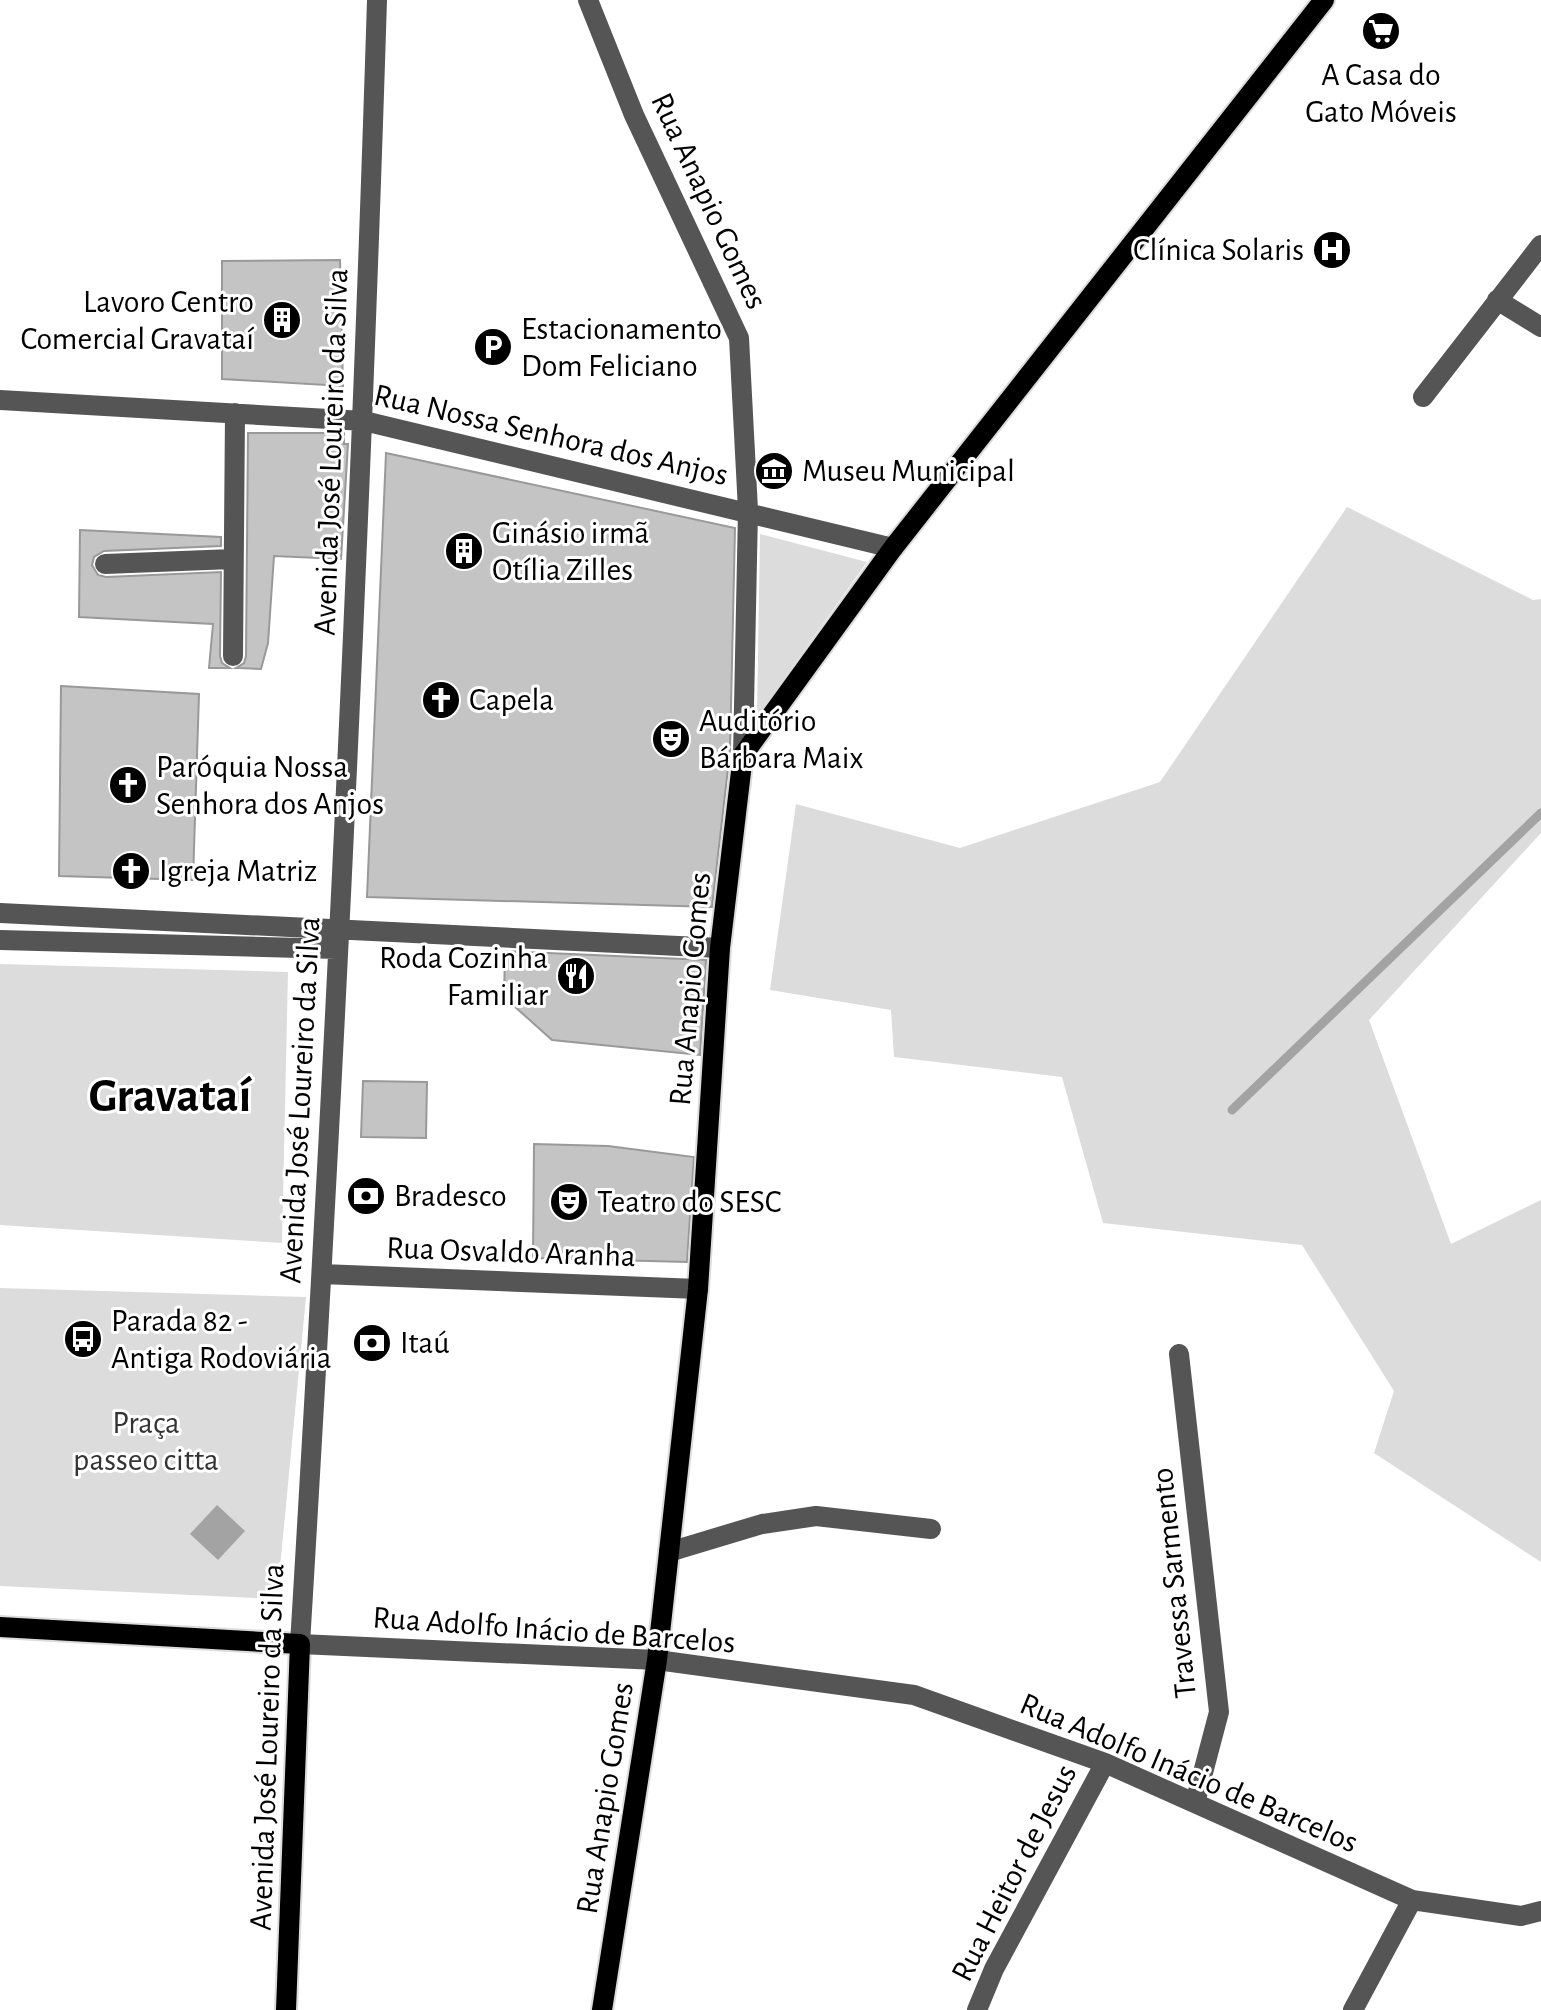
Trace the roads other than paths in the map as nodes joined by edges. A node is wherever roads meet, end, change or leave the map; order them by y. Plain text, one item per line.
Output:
1 (377, 0) edge
2 (588, 0) edge
3 (1324, 0) edge
4 (1541, 245) edge
5 (1497, 300) junction
6 (1541, 327) edge
7 (1423, 397) dead end
8 (0, 400) edge
9 (235, 413) junction
10 (364, 421) junction
11 (748, 510) junction
12 (893, 548) junction
13 (233, 559) junction
14 (105, 564) dead end
15 (233, 656) dead end
16 (743, 755) junction
17 (0, 913) edge
18 (338, 927) junction
19 (0, 940) edge
20 (720, 948) junction
21 (337, 949) junction
22 (322, 1274) junction
23 (698, 1289) junction
24 (1179, 1354) dead end
25 (931, 1529) dead end
26 (669, 1552) junction
27 (0, 1627) edge
28 (300, 1644) junction
29 (657, 1660) junction
30 (1105, 1763) junction
31 (1195, 1803) junction
32 (1412, 1900) junction
33 (1541, 1911) edge
34 (286, 2010) edge
35 (602, 2010) edge
36 (977, 2010) edge
37 (1353, 2010) edge

1 - 10 street, Avenida José Loureiro da Silva
2 - 11 street, Rua Anapio Gomes
3 - 12 main road
4 - 5 street
5 - 6 street
5 - 7 street
8 - 9 street, Rua Nossa Senhora dos Anjos
9 - 10 street, Rua Nossa Senhora dos Anjos
9 - 13 street
10 - 11 street, Rua Nossa Senhora dos Anjos
10 - 18 street, Avenida José Loureiro da Silva
11 - 12 street, Rua Nossa Senhora dos Anjos
11 - 16 street, Rua Anapio Gomes
12 - 16 main road
13 - 14 street
13 - 15 street
16 - 20 main road, Rua Anapio Gomes
17 - 18 street
18 - 20 street
18 - 21 street, Avenida José Loureiro da Silva
19 - 21 street
20 - 23 main road, Rua Anapio Gomes
21 - 22 street, Avenida José Loureiro da Silva
22 - 23 street, Rua Osvaldo Aranha
22 - 28 street, Avenida José Loureiro da Silva
23 - 26 main road, Rua Anapio Gomes
24 - 31 street, Travessa Sarmento
25 - 26 street
26 - 29 main road, Rua Anapio Gomes
27 - 28 main road, Rua Adolfo Inácio de Barcelos
28 - 29 street, Rua Adolfo Inácio de Barcelos
28 - 34 main road, Avenida José Loureiro da Silva
29 - 30 street, Rua Adolfo Inácio de Barcelos
29 - 35 main road, Rua Anapio Gomes
30 - 31 street, Rua Adolfo Inácio de Barcelos
30 - 36 street, Rua Heitor de Jesus
31 - 32 street, Rua Adolfo Inácio de Barcelos
32 - 33 street, Rua Adolfo Inácio de Barcelos
32 - 37 street

